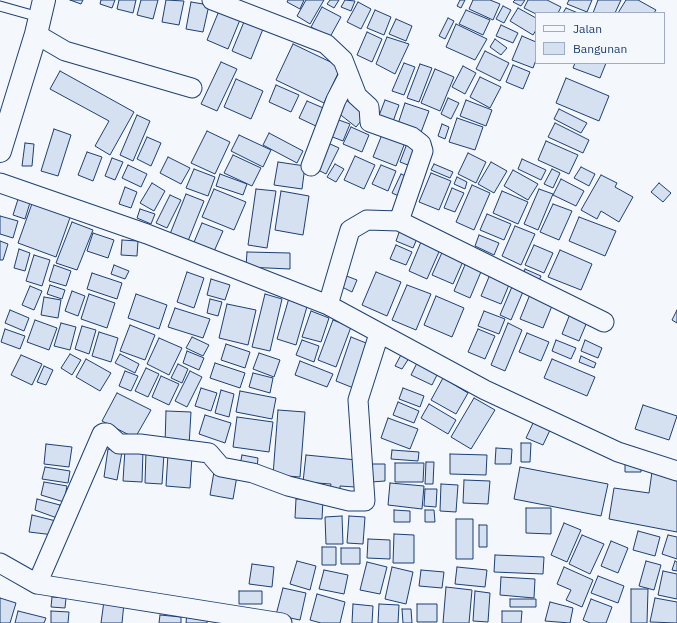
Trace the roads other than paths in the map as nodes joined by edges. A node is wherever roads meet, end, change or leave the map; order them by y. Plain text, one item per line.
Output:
1 (212, 0) edge
2 (0, 6) edge
3 (39, 17) edge
4 (349, 75) junction
5 (192, 88) dead end
6 (0, 151) edge
7 (311, 166) dead end
8 (0, 183) edge
9 (400, 221) junction
10 (328, 305) junction
11 (604, 322) dead end
12 (379, 334) junction
13 (677, 471) edge
14 (0, 563) edge
15 (38, 584) junction
16 (282, 623) edge

1 - 4 street
2 - 3 lane
3 - 5 street
3 - 6 street
4 - 7 street
4 - 9 street
8 - 10 street
9 - 10 street
9 - 11 street
10 - 12 street
12 - 13 street
12 - 15 street
14 - 15 street
15 - 16 street

